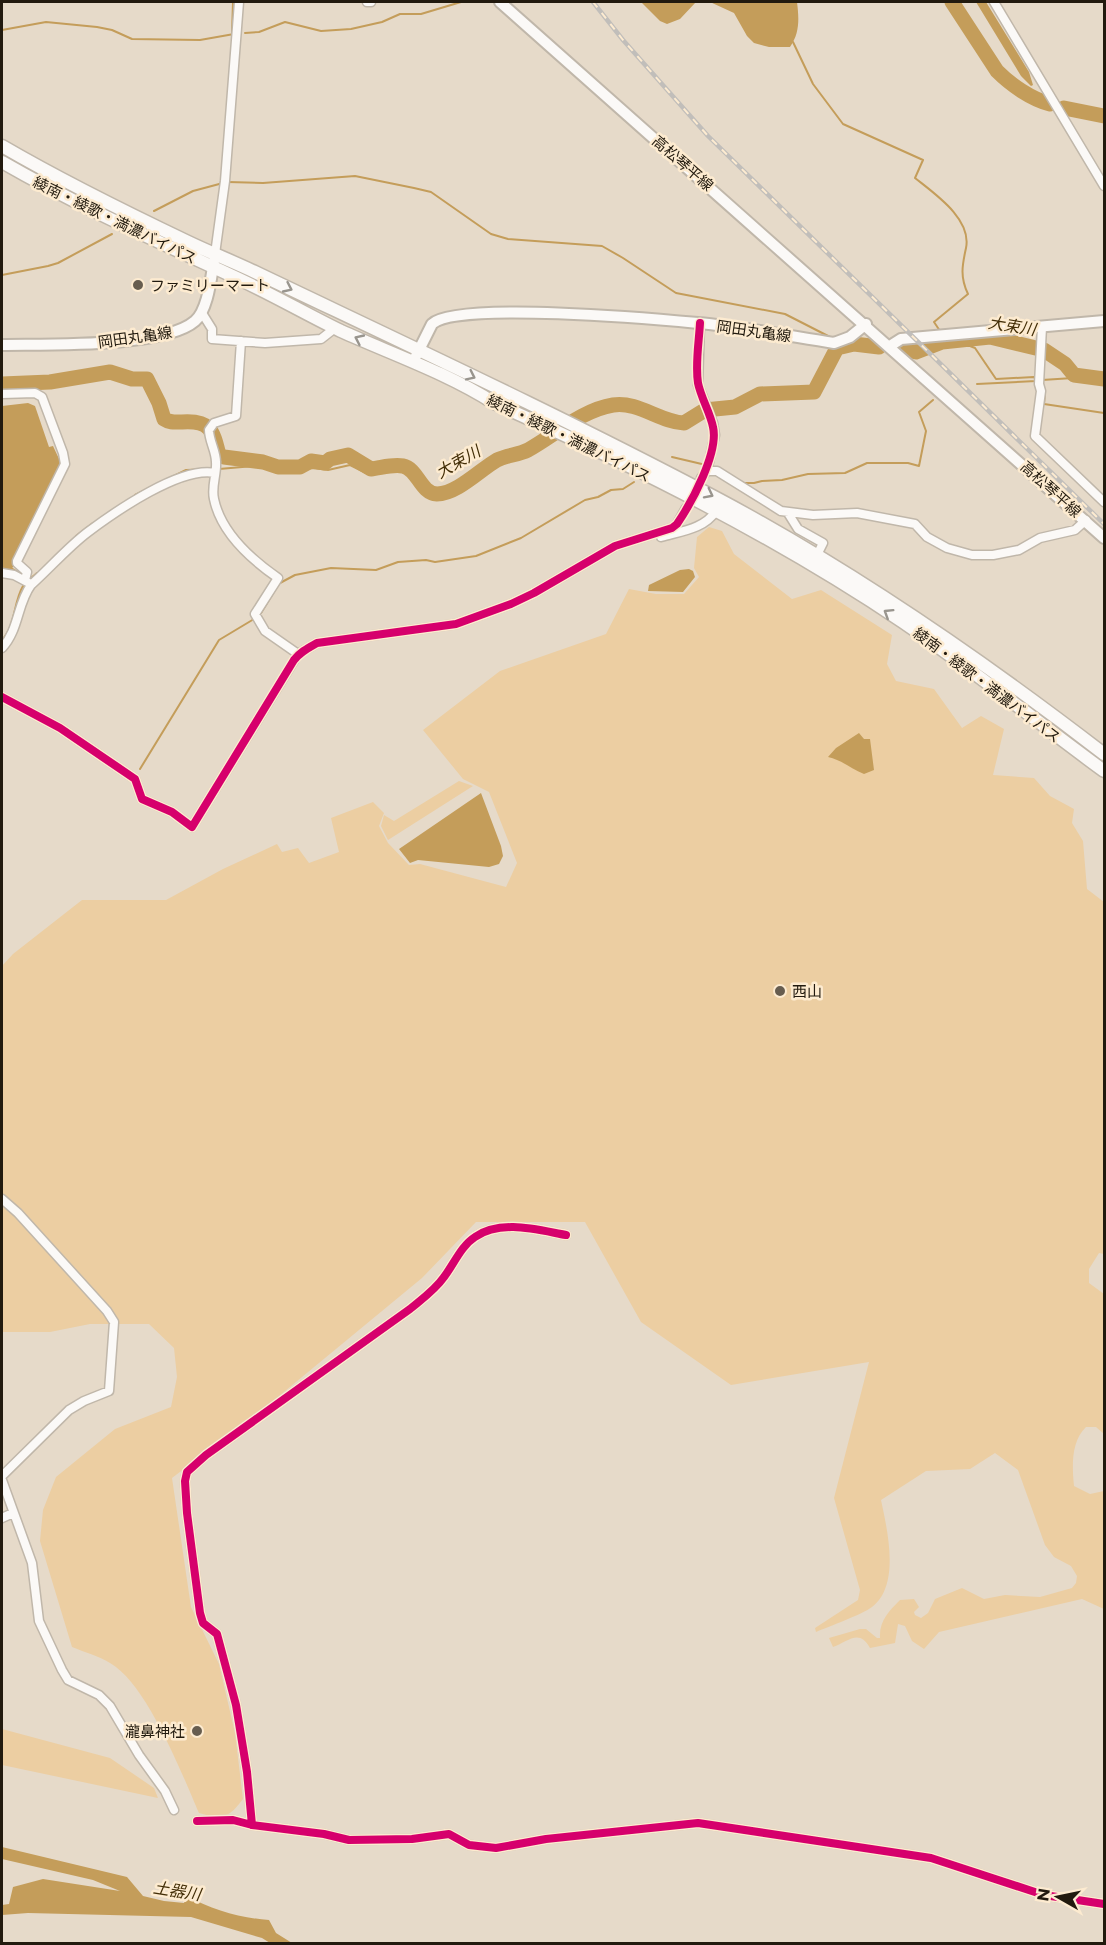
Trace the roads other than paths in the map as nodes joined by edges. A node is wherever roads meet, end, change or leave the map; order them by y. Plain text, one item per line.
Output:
1 (239, 2) edge
2 (500, 2) edge
3 (994, 2) edge
4 (2, 146) edge
5 (2, 162) edge
6 (1104, 186) edge
7 (215, 254) junction
8 (213, 268) junction
9 (202, 313) junction
10 (1104, 321) edge
11 (700, 323) junction
12 (866, 324) junction
13 (1042, 327) junction
14 (335, 328) junction
15 (241, 341) junction
16 (2, 345) edge
17 (890, 346) junction
18 (419, 350) junction
19 (413, 363) junction
20 (2, 394) edge
21 (708, 467) junction
22 (216, 470) junction
23 (701, 478) dead end
24 (1104, 502) edge
25 (686, 508) dead end
26 (716, 512) junction
27 (788, 513) junction
28 (1086, 520) junction
29 (654, 534) junction
30 (1104, 538) edge
31 (817, 555) junction
32 (2, 573) edge
33 (27, 581) junction
34 (2, 648) edge
35 (298, 654) junction
36 (2, 697) edge
37 (1103, 750) edge
38 (1091, 761) junction
39 (1104, 771) edge
40 (2, 1199) edge
41 (566, 1235) dead end
42 (2, 1476) edge
43 (2, 1480) edge
44 (13, 1513) junction
45 (2, 1518) edge
46 (174, 1810) dead end
47 (197, 1821) dead end
48 (252, 1825) junction
49 (1104, 1905) edge

1 - 7 street
2 - 12 main road, 高松琴平線
3 - 6 street
4 - 7 highway, 綾南・綾歌・満濃バイパス
5 - 8 highway, 綾南・綾歌・満濃バイパス
7 - 8 main road
7 -> 18 highway, 綾南・綾歌・満濃バイパス
8 - 9 main road
8 - 14 highway, 綾南・綾歌・満濃バイパス
9 - 15 street
9 - 16 main road, 岡田丸亀線
10 - 13 main road
11 - 12 main road, 岡田丸亀線
11 - 18 main road, 岡田丸亀線
11 - 21 street
12 - 17 main road
13 - 17 main road
13 - 24 street
14 - 15 street
19 -> 14 highway, 綾南・綾歌・満濃バイパス
15 - 22 street
17 - 28 main road, 高松琴平線
18 - 19 main road, 岡田丸亀線
18 -> 31 highway, 綾南・綾歌・満濃バイパス
19 - 26 highway, 綾南・綾歌・満濃バイパス
20 - 33 street
21 - 23 street
21 - 27 street
22 - 33 street
22 - 35 street
25 - 29 street
26 - 29 street
38 -> 26 highway, 綾南・綾歌・満濃バイパス
27 - 28 street
27 - 31 street
28 - 30 main road, 高松琴平線
29 - 35 street
31 - 37 highway, 綾南・綾歌・満濃バイパス
32 - 33 street
33 - 34 street
35 - 36 street
37 - 38 main road
38 - 39 highway, 綾南・綾歌・満濃バイパス
40 - 42 street
41 - 48 street
43 - 44 street
44 - 45 street
44 - 46 street
47 - 48 street
48 - 49 street

